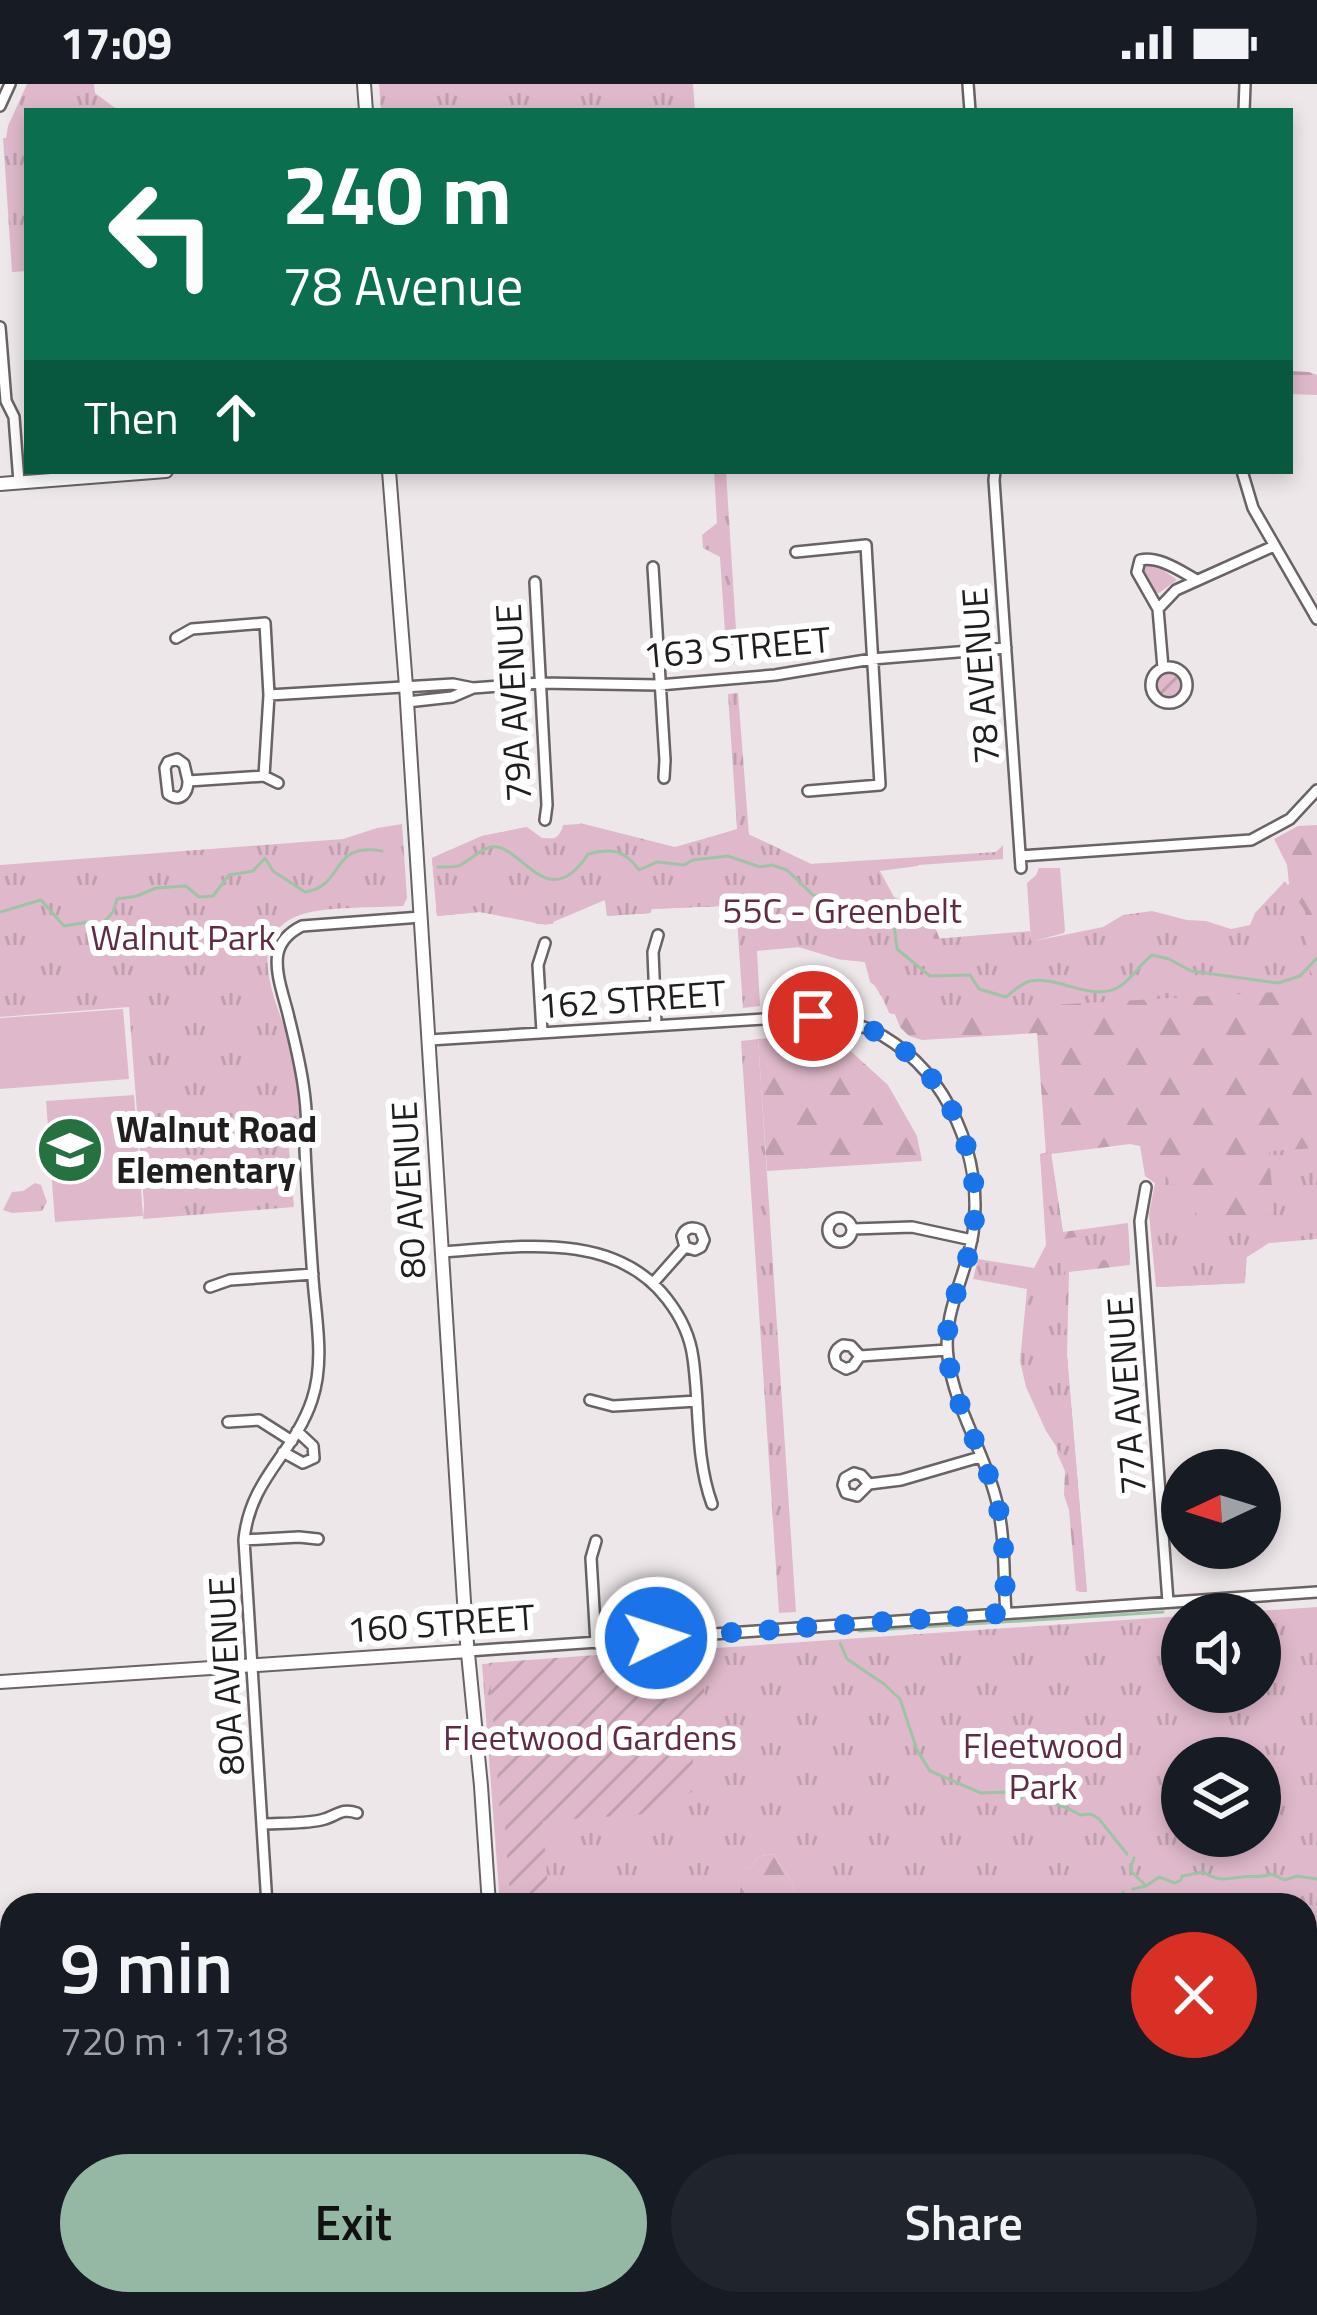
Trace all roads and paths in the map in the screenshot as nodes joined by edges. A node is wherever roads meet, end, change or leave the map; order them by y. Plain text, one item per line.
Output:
1 (10, 84) edge
2 (0, 106) edge
3 (0, 327) edge
4 (126, 474) edge
5 (389, 474) edge
6 (993, 474) edge
7 (1242, 474) edge
8 (19, 482) junction
9 (0, 484) edge
10 (1274, 546) junction
11 (796, 552) dead end
12 (652, 567) dead end
13 (1197, 580) junction
14 (535, 582) dead end
15 (1158, 609) junction
16 (1317, 619) edge
17 (176, 638) dead end
18 (1006, 648) junction
19 (872, 659) junction
20 (1163, 668) dead end
21 (540, 682) junction
22 (659, 685) junction
23 (406, 686) junction
24 (473, 688) junction
25 (269, 695) junction
26 (407, 702) junction
27 (264, 776) junction
28 (664, 778) dead end
29 (188, 781) dead end
30 (278, 783) dead end
31 (1317, 790) edge
32 (808, 791) dead end
33 (545, 820) dead end
34 (1020, 856) junction
35 (1021, 868) dead end
36 (421, 917) junction
37 (658, 935) dead end
38 (544, 943) dead end
39 (656, 1025) junction
40 (542, 1033) junction
41 (429, 1040) junction
42 (1146, 1187) dead end
43 (854, 1229) dead end
44 (972, 1240) junction
45 (685, 1247) dead end
46 (442, 1252) junction
47 (313, 1274) junction
48 (654, 1282) junction
49 (210, 1287) dead end
50 (947, 1350) junction
51 (860, 1356) dead end
52 (590, 1400) dead end
53 (697, 1401) junction
54 (228, 1422) dead end
55 (294, 1436) junction
56 (283, 1453) junction
57 (980, 1457) junction
58 (869, 1484) dead end
59 (712, 1504) dead end
60 (318, 1539) dead end
61 (244, 1540) junction
62 (596, 1540) dead end
63 (1317, 1592) edge
64 (1167, 1593) edge
65 (1281, 1594) edge
66 (1161, 1602) edge
67 (1006, 1613) junction
68 (596, 1642) junction
69 (468, 1651) junction
70 (252, 1667) junction
71 (0, 1682) edge
72 (357, 1813) dead end
73 (262, 1824) junction
74 (266, 1893) edge
75 (487, 1893) edge

1 - 2 street
3 - 8 street
4 - 8 street
5 - 23 street, 80 AVENUE
6 - 18 street, 78 AVENUE
7 - 10 street
8 - 9 street
10 - 13 street
10 - 16 street
11 - 19 street
12 - 22 street
13 - 15 street
13 - 15 street
14 - 21 street, 79A AVENUE
15 - 20 street
17 - 25 street
18 - 19 street, 163 STREET
18 - 34 street, 78 AVENUE
19 - 22 street, 163 STREET
19 - 32 street
21 - 22 street, 163 STREET
21 - 24 street, 163 STREET
21 - 33 street, 79A AVENUE
22 - 28 street
23 - 24 street, 163 STREET
23 - 25 street, 163 STREET
23 - 26 street, 80 AVENUE
24 - 26 street, 163 STREET
25 - 27 street
26 - 36 street, 80 AVENUE
27 - 29 street
27 - 30 street
31 - 34 street
34 - 35 street, 78 AVENUE
36 - 41 street, 80 AVENUE
36 - 47 street, 80A AVENUE
37 - 39 street
38 - 40 street
39 - 40 street, 162 STREET
39 - 44 street, 162 STREET
40 - 41 street, 162 STREET
41 - 46 street, 80 AVENUE
42 - 64 street, 77A AVENUE
43 - 44 street
44 - 50 street
45 - 48 street
46 - 48 street
46 - 69 street, 80 AVENUE
47 - 49 street
47 - 55 street, 80A AVENUE
48 - 53 street
50 - 51 street
50 - 57 street
52 - 53 street
53 - 59 street
54 - 55 street
55 - 56 street, 80A AVENUE
55 - 56 street, 80A AVENUE
56 - 61 street, 80A AVENUE
57 - 58 street
57 - 67 street
60 - 61 street
61 - 70 street, 80A AVENUE
62 - 68 street
63 - 65 street, 160 STREET
66 - 67 street, 160 STREET
67 - 68 street, 160 STREET
68 - 69 street, 160 STREET
69 - 70 street, 160 STREET
69 - 75 street, 80 AVENUE
70 - 71 street, 160 STREET
70 - 73 street, 80A AVENUE
72 - 73 street
73 - 74 street, 80A AVENUE

